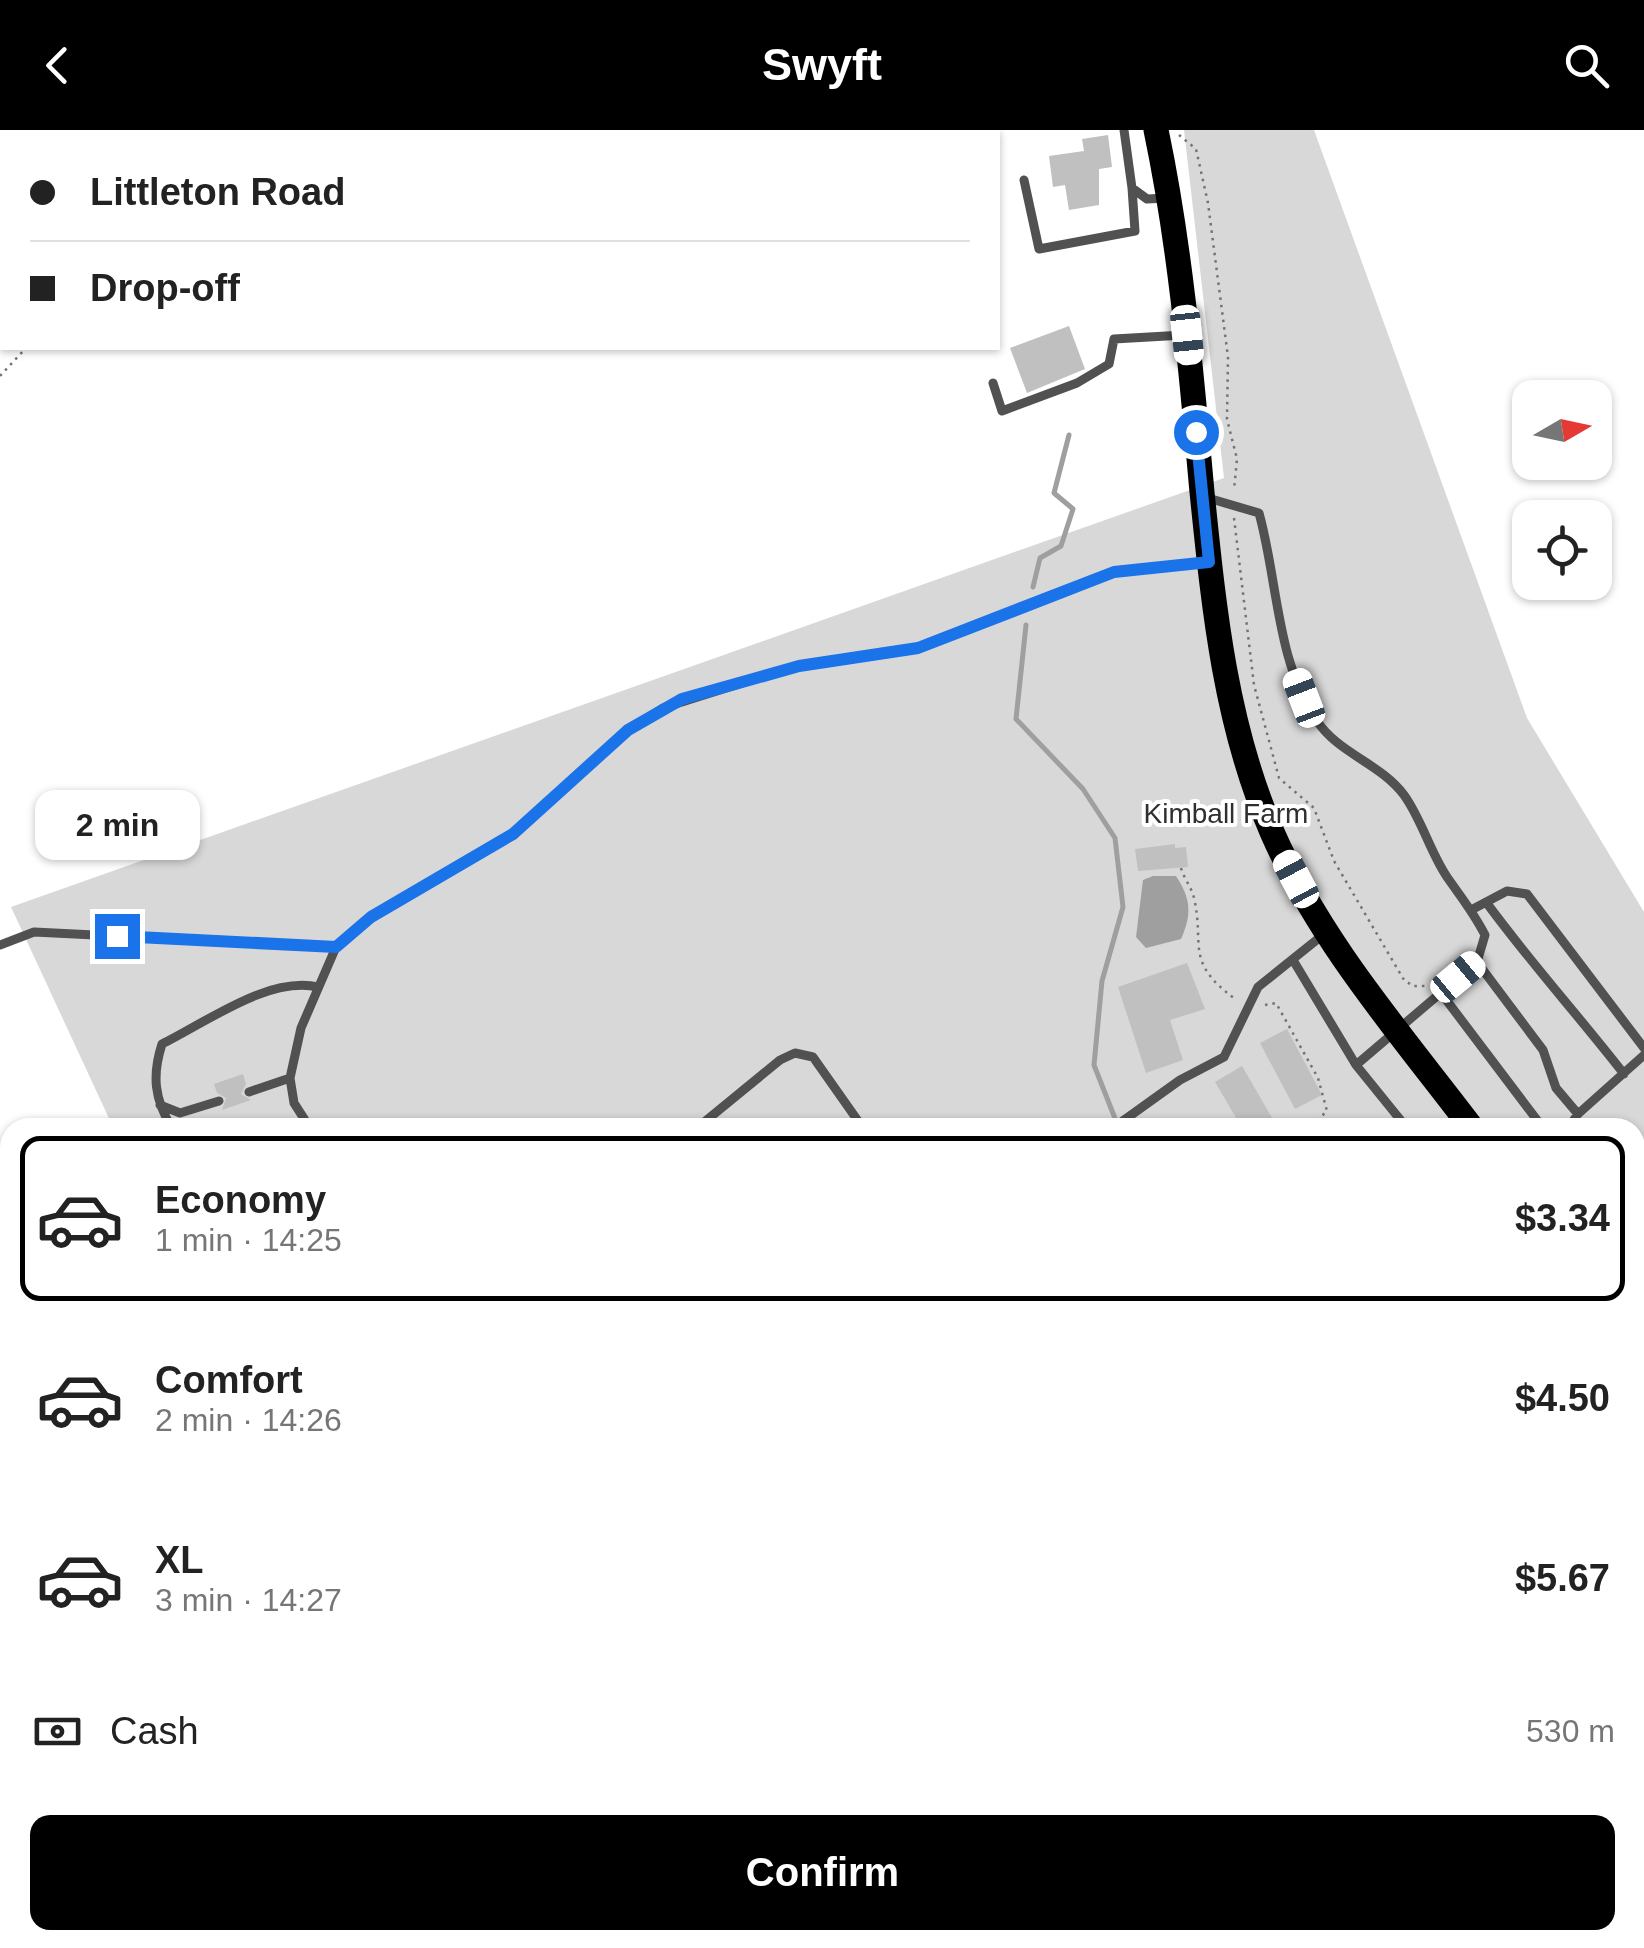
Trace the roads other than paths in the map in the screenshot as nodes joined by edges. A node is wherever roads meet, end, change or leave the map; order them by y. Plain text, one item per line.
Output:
1 (1124, 130) edge
2 (1156, 130) edge
3 (1024, 180) dead end
4 (1132, 188) junction
5 (1170, 198) junction
6 (1187, 335) junction
7 (993, 383) dead end
8 (1203, 497) junction
9 (1209, 562) junction
10 (1486, 902) junction
11 (1473, 909) junction
12 (1326, 933) junction
13 (0, 945) edge
14 (336, 947) junction
15 (1293, 960) junction
16 (1476, 962) junction
17 (318, 987) junction
18 (1440, 992) junction
19 (1398, 1030) junction
20 (1644, 1052) edge
21 (1356, 1065) junction
22 (1624, 1074) junction
23 (290, 1078) junction
24 (249, 1092) dead end
25 (219, 1101) dead end
26 (159, 1104) junction
27 (1578, 1114) junction
28 (167, 1118) edge
29 (304, 1118) edge
30 (709, 1118) edge
31 (856, 1118) edge
32 (1127, 1118) edge
33 (1399, 1118) edge
34 (1464, 1118) edge
35 (1534, 1118) edge
36 (1575, 1118) edge

1 - 4 lane
2 - 5 main road
3 - 4 lane
4 - 5 lane
5 - 6 main road
6 - 7 lane
6 - 8 main road
8 - 9 main road
8 - 11 lane
9 - 12 main road
9 - 14 lane
10 - 11 lane
10 - 20 lane
10 - 22 lane
11 - 16 lane
12 - 15 lane
12 - 19 main road
13 - 14 lane
14 - 17 lane
15 - 21 lane
15 - 32 lane
16 - 18 lane
16 - 27 lane
17 - 23 lane
17 - 26 lane
18 - 19 lane
18 - 35 lane
19 - 21 lane
19 - 34 main road
20 - 22 lane
21 - 33 lane
22 - 27 lane
23 - 24 lane
23 - 29 lane
25 - 26 lane
26 - 28 lane
27 - 36 lane
30 - 31 lane

